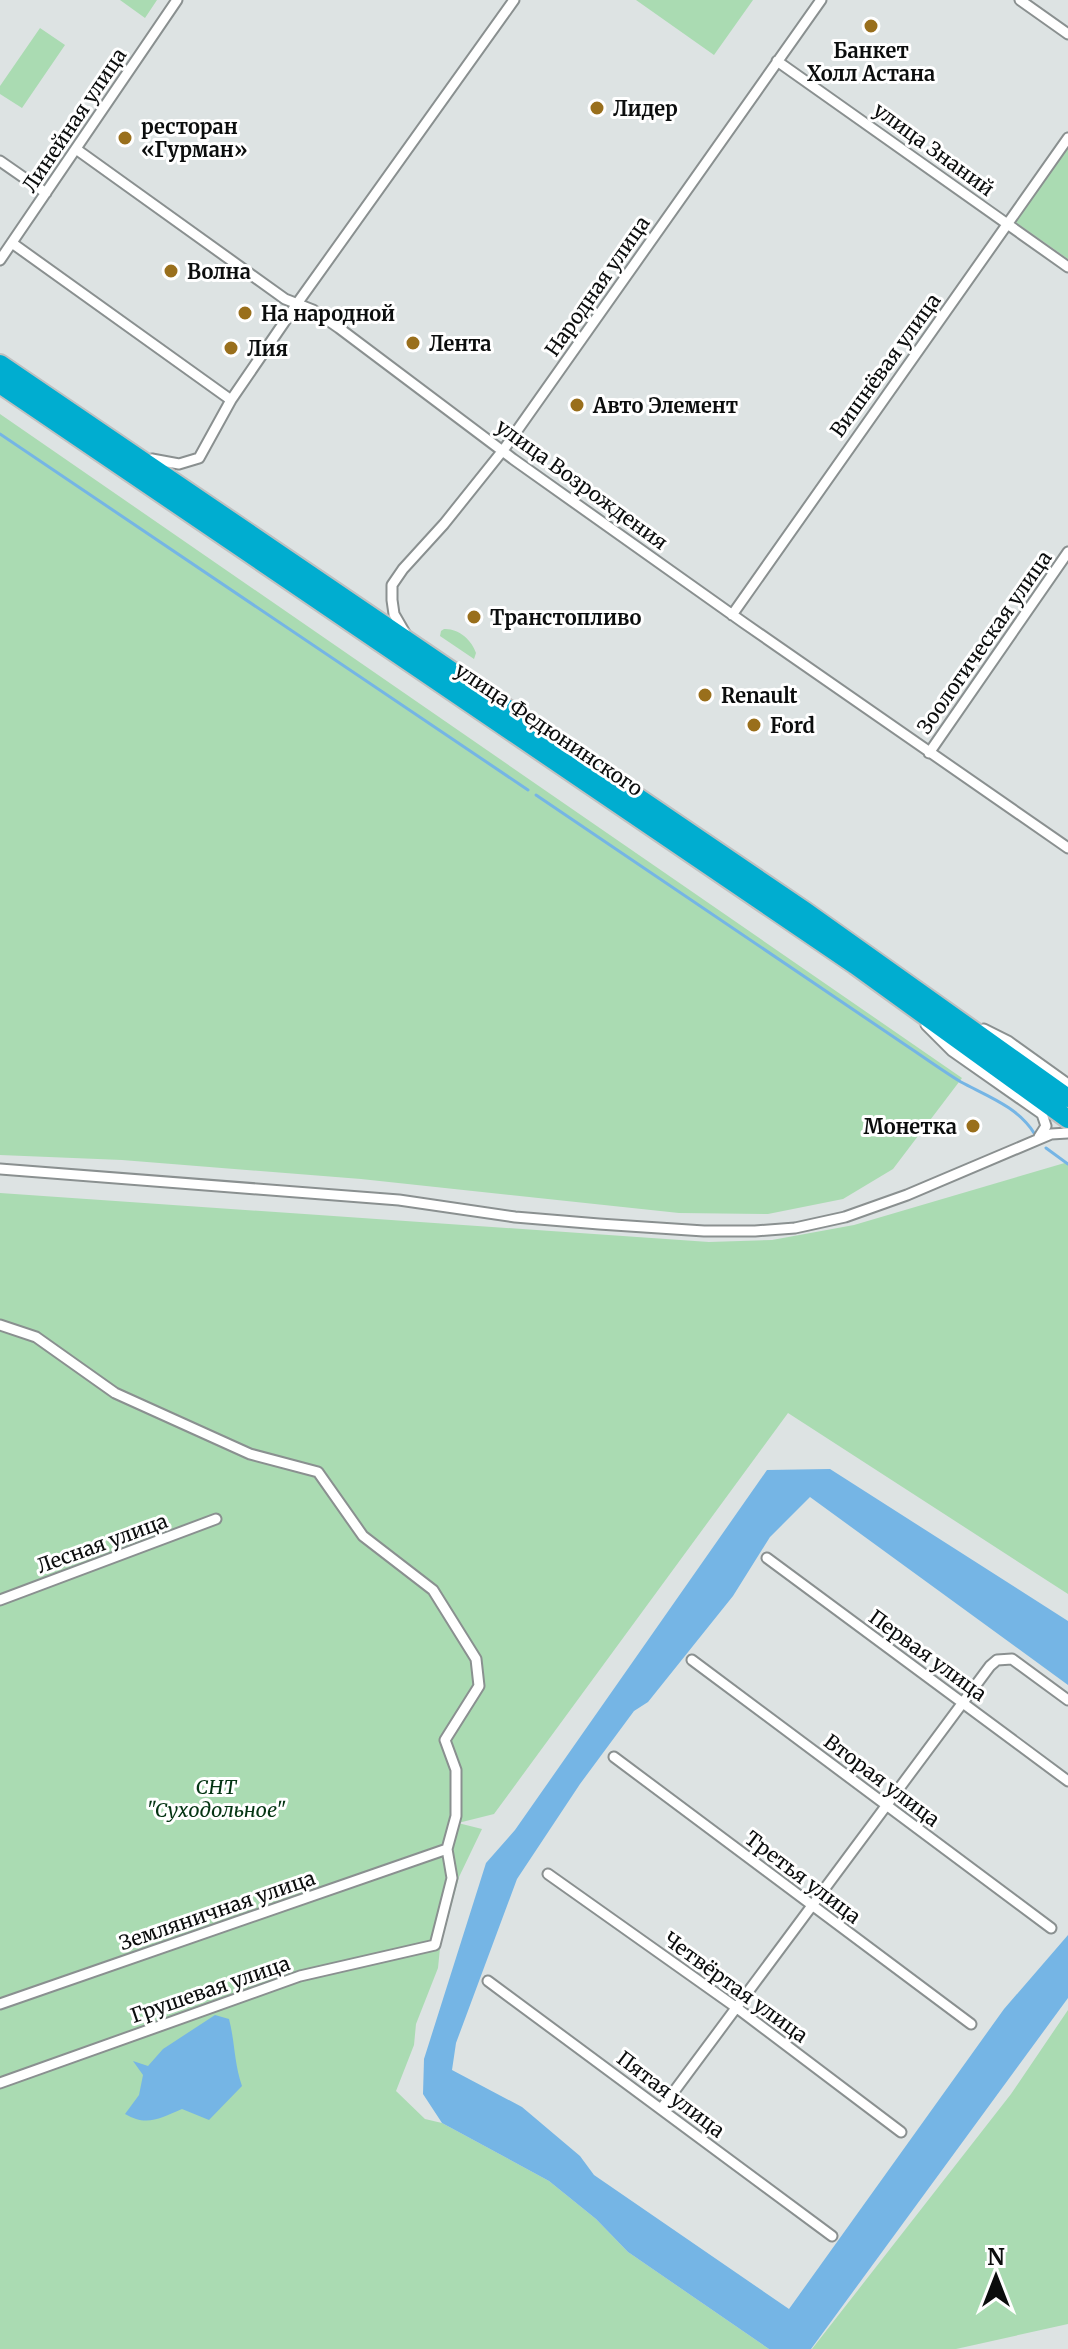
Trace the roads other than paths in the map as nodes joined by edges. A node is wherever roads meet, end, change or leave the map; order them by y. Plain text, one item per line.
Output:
1 (177, 0) edge
2 (514, 0) edge
3 (821, 0) edge
4 (1020, 0) edge
5 (1068, 34) edge
6 (777, 61) junction
7 (1068, 138) edge
8 (76, 149) junction
9 (0, 161) edge
10 (46, 193) junction
11 (1006, 224) junction
12 (12, 243) junction
13 (0, 260) edge
14 (1068, 267) edge
15 (296, 305) junction
16 (0, 364) edge
17 (0, 384) edge
18 (231, 400) junction
19 (125, 448) junction
20 (504, 449) junction
21 (1068, 552) edge
22 (732, 615) junction
23 (410, 640) junction
24 (929, 753) junction
25 (1068, 848) edge
26 (893, 992) junction
27 (944, 1009) junction
28 (1068, 1084) edge
29 (1068, 1098) edge
30 (1068, 1119) edge
31 (1068, 1133) edge
32 (1034, 1141) junction
33 (0, 1169) edge
34 (0, 1325) edge
35 (216, 1519) dead end
36 (767, 1558) dead end
37 (0, 1600) edge
38 (692, 1660) dead end
39 (1068, 1700) edge
40 (963, 1704) junction
41 (614, 1757) dead end
42 (1068, 1781) edge
43 (886, 1805) junction
44 (447, 1849) junction
45 (548, 1874) dead end
46 (812, 1906) junction
47 (1051, 1928) dead end
48 (488, 1981) dead end
49 (0, 2004) edge
50 (737, 2008) junction
51 (971, 2024) dead end
52 (0, 2083) edge
53 (661, 2109) junction
54 (901, 2132) dead end
55 (832, 2236) dead end

1 - 8 street, Линейная улица
2 - 15 street
3 - 6 street, Народная улица
4 - 5 street
6 - 11 street, улица Знаний
6 - 20 street, Народная улица
7 - 11 street, Вишнёвая улица
8 - 10 street, Линейная улица
8 - 15 street, улица Возрождения
9 - 10 street
10 - 12 street, Линейная улица
11 - 14 street, улица Знаний
11 - 22 street, Вишнёвая улица
12 - 13 street, Линейная улица
12 - 18 street
15 - 18 street
15 - 20 street, улица Возрождения
16 - 19 highway, улица Федюнинского
17 - 26 highway, улица Федюнинского
18 - 19 street
19 - 23 highway, улица Федюнинского
20 - 22 street, улица Возрождения
20 - 23 street, Народная улица
21 - 24 street, Зоологическая улица
22 - 24 street, улица Возрождения
23 - 27 highway, улица Федюнинского
24 - 25 street, улица Возрождения
26 - 30 highway, улица Федюнинского
26 - 32 street
27 - 28 street
27 - 29 highway, улица Федюнинского
31 - 32 street
32 - 33 street
34 - 44 street
35 - 37 street, Лесная улица
36 - 40 street, Первая улица
38 - 43 street, Вторая улица
39 - 40 street
40 - 42 street, Первая улица
40 - 43 street
41 - 46 street, Третья улица
43 - 46 street
43 - 47 street, Вторая улица
44 - 49 street, Земляничная улица
44 - 52 street, Грушевая улица
45 - 50 street, Четвёртая улица
46 - 50 street
46 - 51 street, Третья улица
48 - 53 street, Пятая улица
50 - 53 street
50 - 54 street, Четвёртая улица
53 - 55 street, Пятая улица

